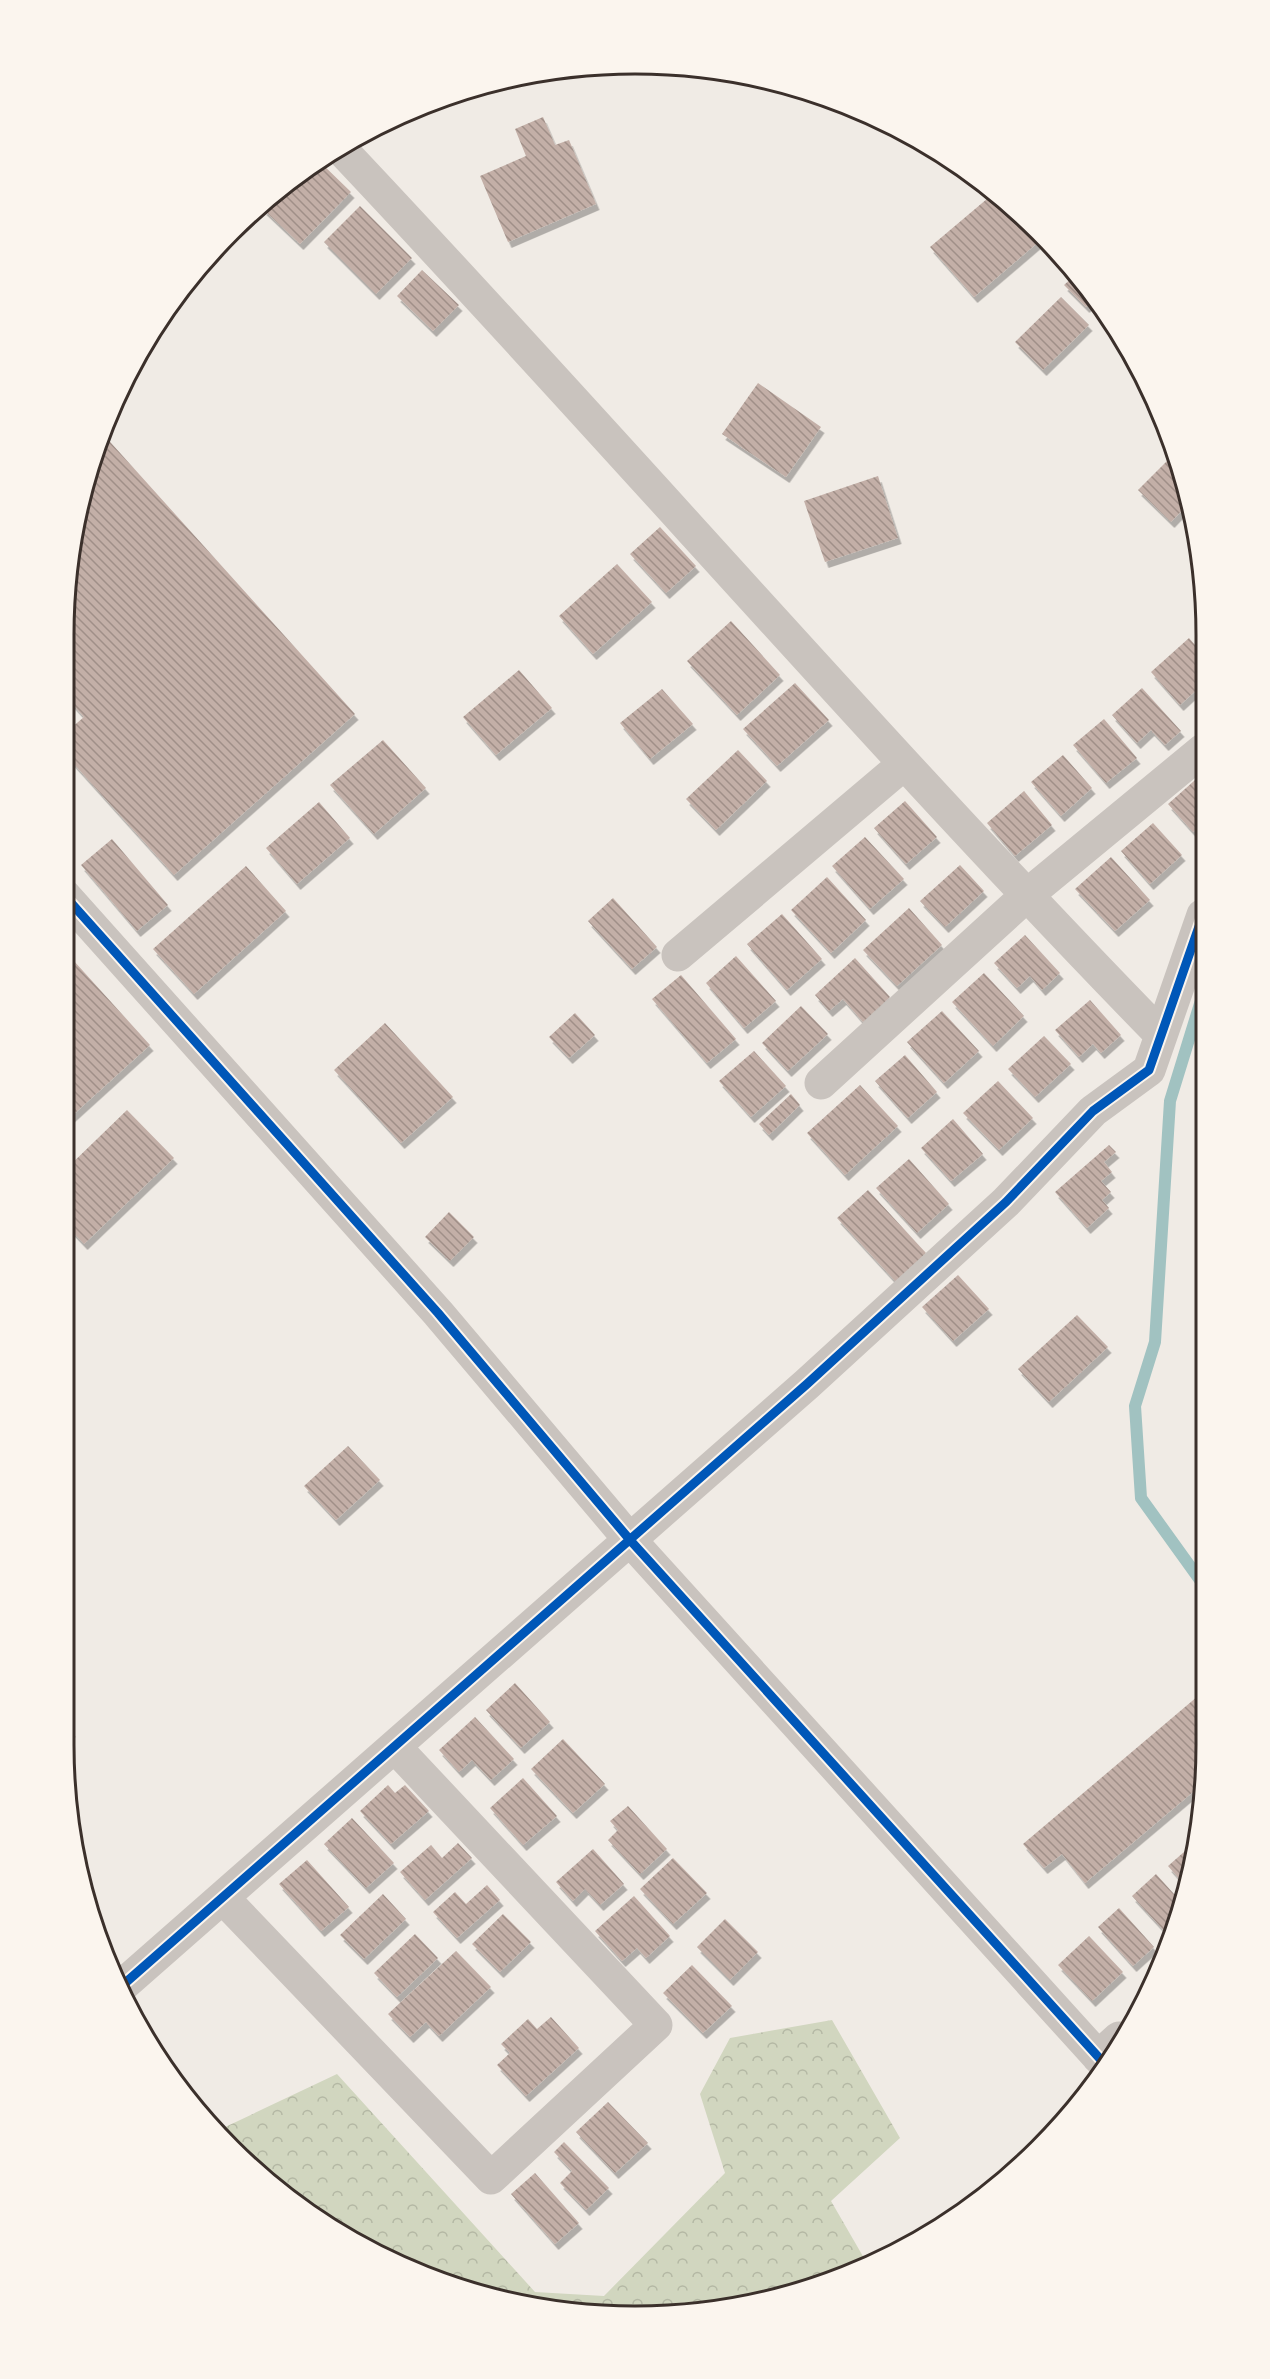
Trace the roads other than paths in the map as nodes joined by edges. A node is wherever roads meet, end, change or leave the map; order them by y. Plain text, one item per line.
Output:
1 (346, 154) edge
2 (1196, 756) edge
3 (904, 764) junction
4 (1026, 896) junction
5 (73, 905) edge
6 (1196, 935) edge
7 (678, 955) dead end
8 (1161, 1035) junction
9 (821, 1083) dead end
10 (630, 1540) junction
11 (395, 1747) junction
12 (223, 1898) junction
13 (126, 1982) edge
14 (1105, 2051) edge

1 - 3 street
2 - 4 street
3 - 4 street
3 - 7 street
4 - 8 street
4 - 9 street
5 - 10 street
6 - 8 street
8 - 10 street
10 - 11 street
10 - 14 street
11 - 12 street
11 - 12 street
12 - 13 street

